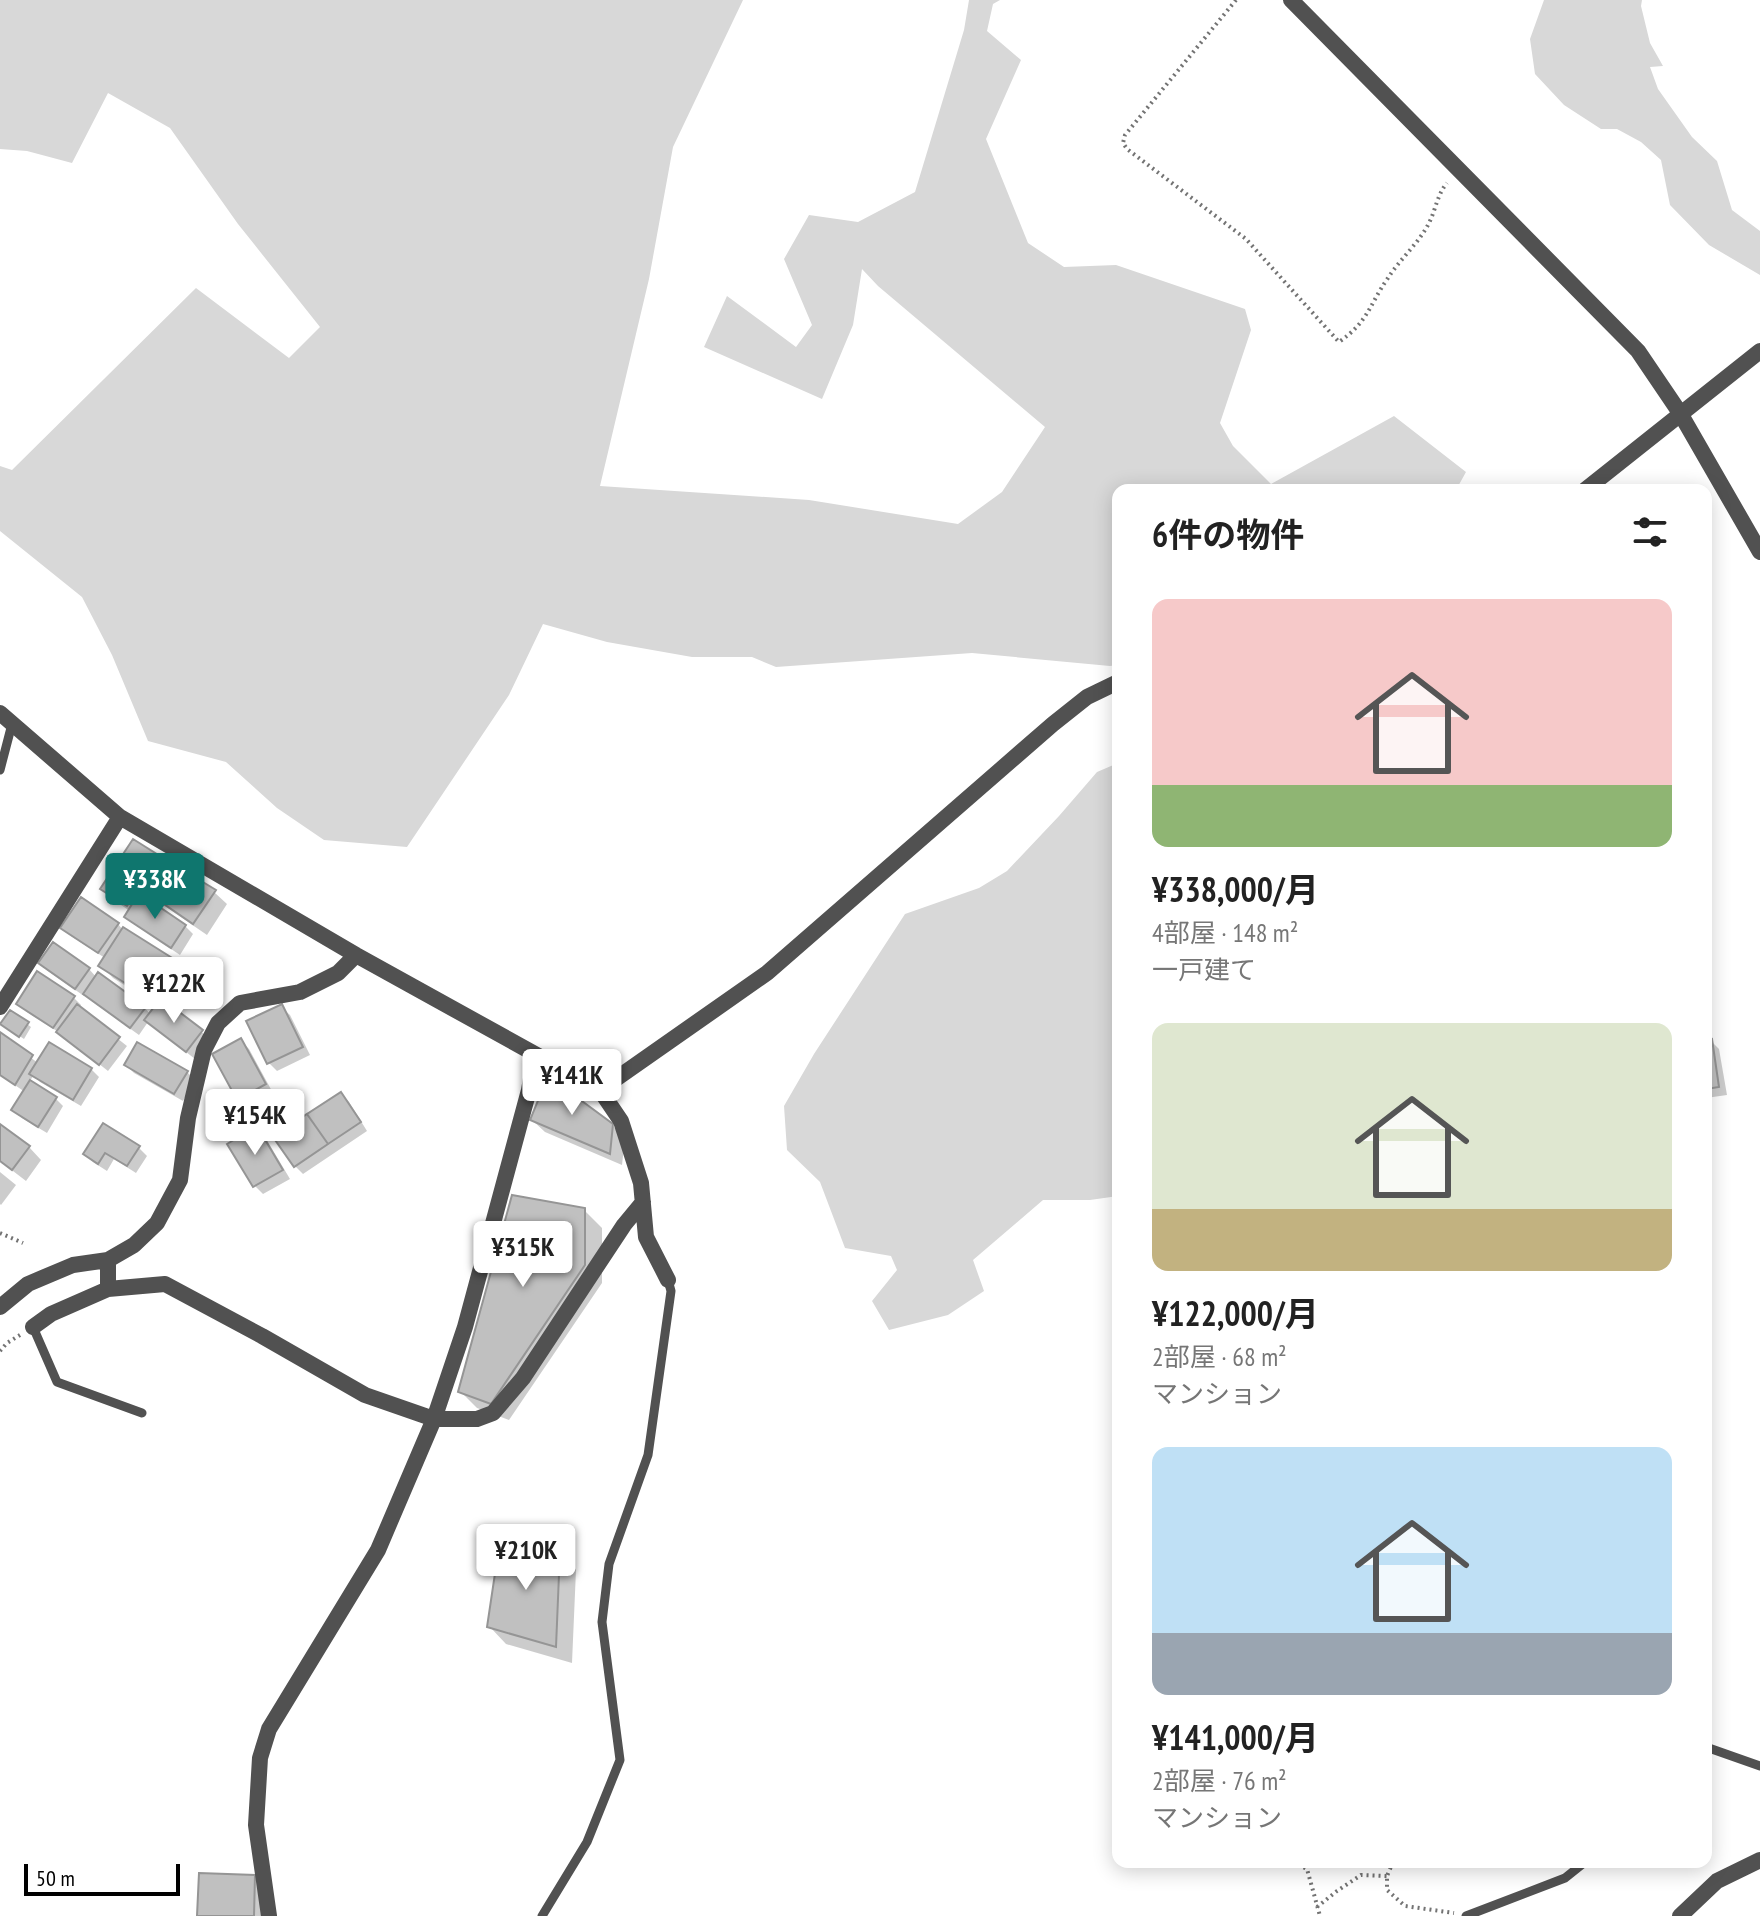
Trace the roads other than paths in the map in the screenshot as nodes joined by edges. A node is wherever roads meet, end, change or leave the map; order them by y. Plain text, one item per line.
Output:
1 (1291, 0) edge
2 (1760, 351) edge
3 (1680, 413) junction
4 (1592, 484) edge
5 (1760, 552) edge
6 (1112, 685) edge
7 (6, 718) edge
8 (0, 770) edge
9 (120, 817) junction
10 (356, 955) junction
11 (0, 1007) edge
12 (535, 1055) junction
13 (600, 1090) junction
14 (643, 1202) junction
15 (108, 1260) junction
16 (668, 1280) joint
17 (108, 1289) junction
18 (0, 1307) edge
19 (33, 1327) joint
20 (142, 1413) dead end
21 (434, 1419) junction
22 (1712, 1749) edge
23 (1760, 1766) edge
24 (1760, 1860) edge
25 (1578, 1868) edge
26 (1467, 1915) edge
27 (269, 1916) edge
28 (542, 1916) edge
29 (1680, 1916) edge

1 - 3 street
2 - 3 street
3 - 4 street
3 - 5 street
6 - 13 street
7 - 8 lane
7 - 9 street
9 - 10 street
9 - 11 street
10 - 12 street
10 - 15 street
12 - 13 street
12 - 21 street
13 - 14 street
14 - 16 street
14 - 21 street
15 - 17 street
15 - 18 street
16 - 28 lane
17 - 19 street
17 - 21 street
19 - 20 lane
21 - 27 street
22 - 23 lane
24 - 29 street
25 - 26 lane

